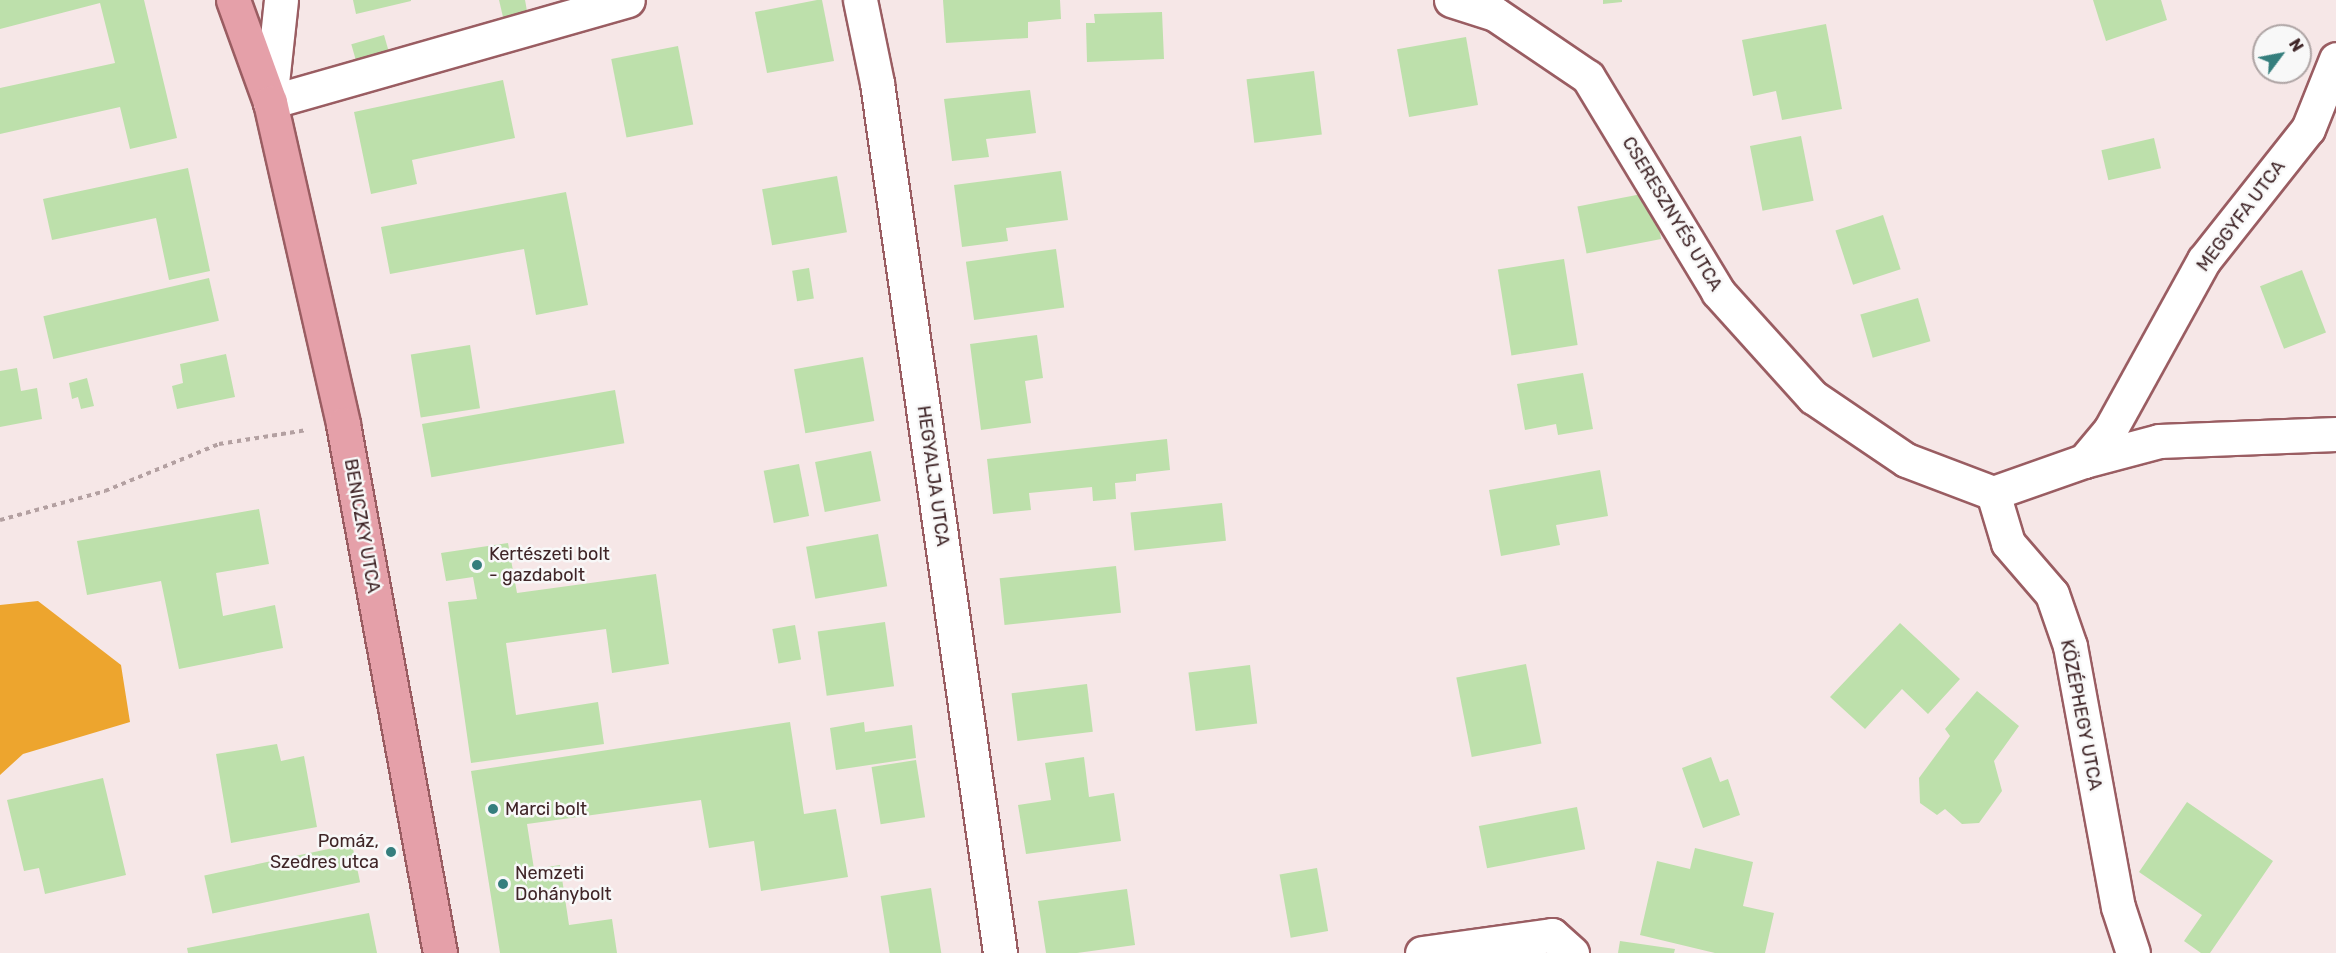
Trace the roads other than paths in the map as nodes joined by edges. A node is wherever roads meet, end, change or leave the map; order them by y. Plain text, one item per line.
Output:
1 (233, 0) edge
2 (281, 0) edge
3 (628, 0) edge
4 (860, 0) edge
5 (1451, 0) edge
6 (2336, 59) edge
7 (270, 102) junction
8 (2336, 434) edge
9 (2084, 461) junction
10 (1993, 493) junction
11 (440, 953) edge
12 (1000, 953) edge
13 (1422, 953) edge
14 (1572, 953) edge
15 (2133, 953) edge

1 - 7 main road, BENICZKY UTCA
2 - 7 street
3 - 7 street
4 - 12 street, HEGYALJA UTCA
5 - 10 street, CSERESZNYÉS UTCA
6 - 9 street, MEGGYFA UTCA
7 - 11 main road, BENICZKY UTCA
8 - 9 street
9 - 10 street
10 - 15 street, KÖZÉPHEGY UTCA
13 - 14 street

